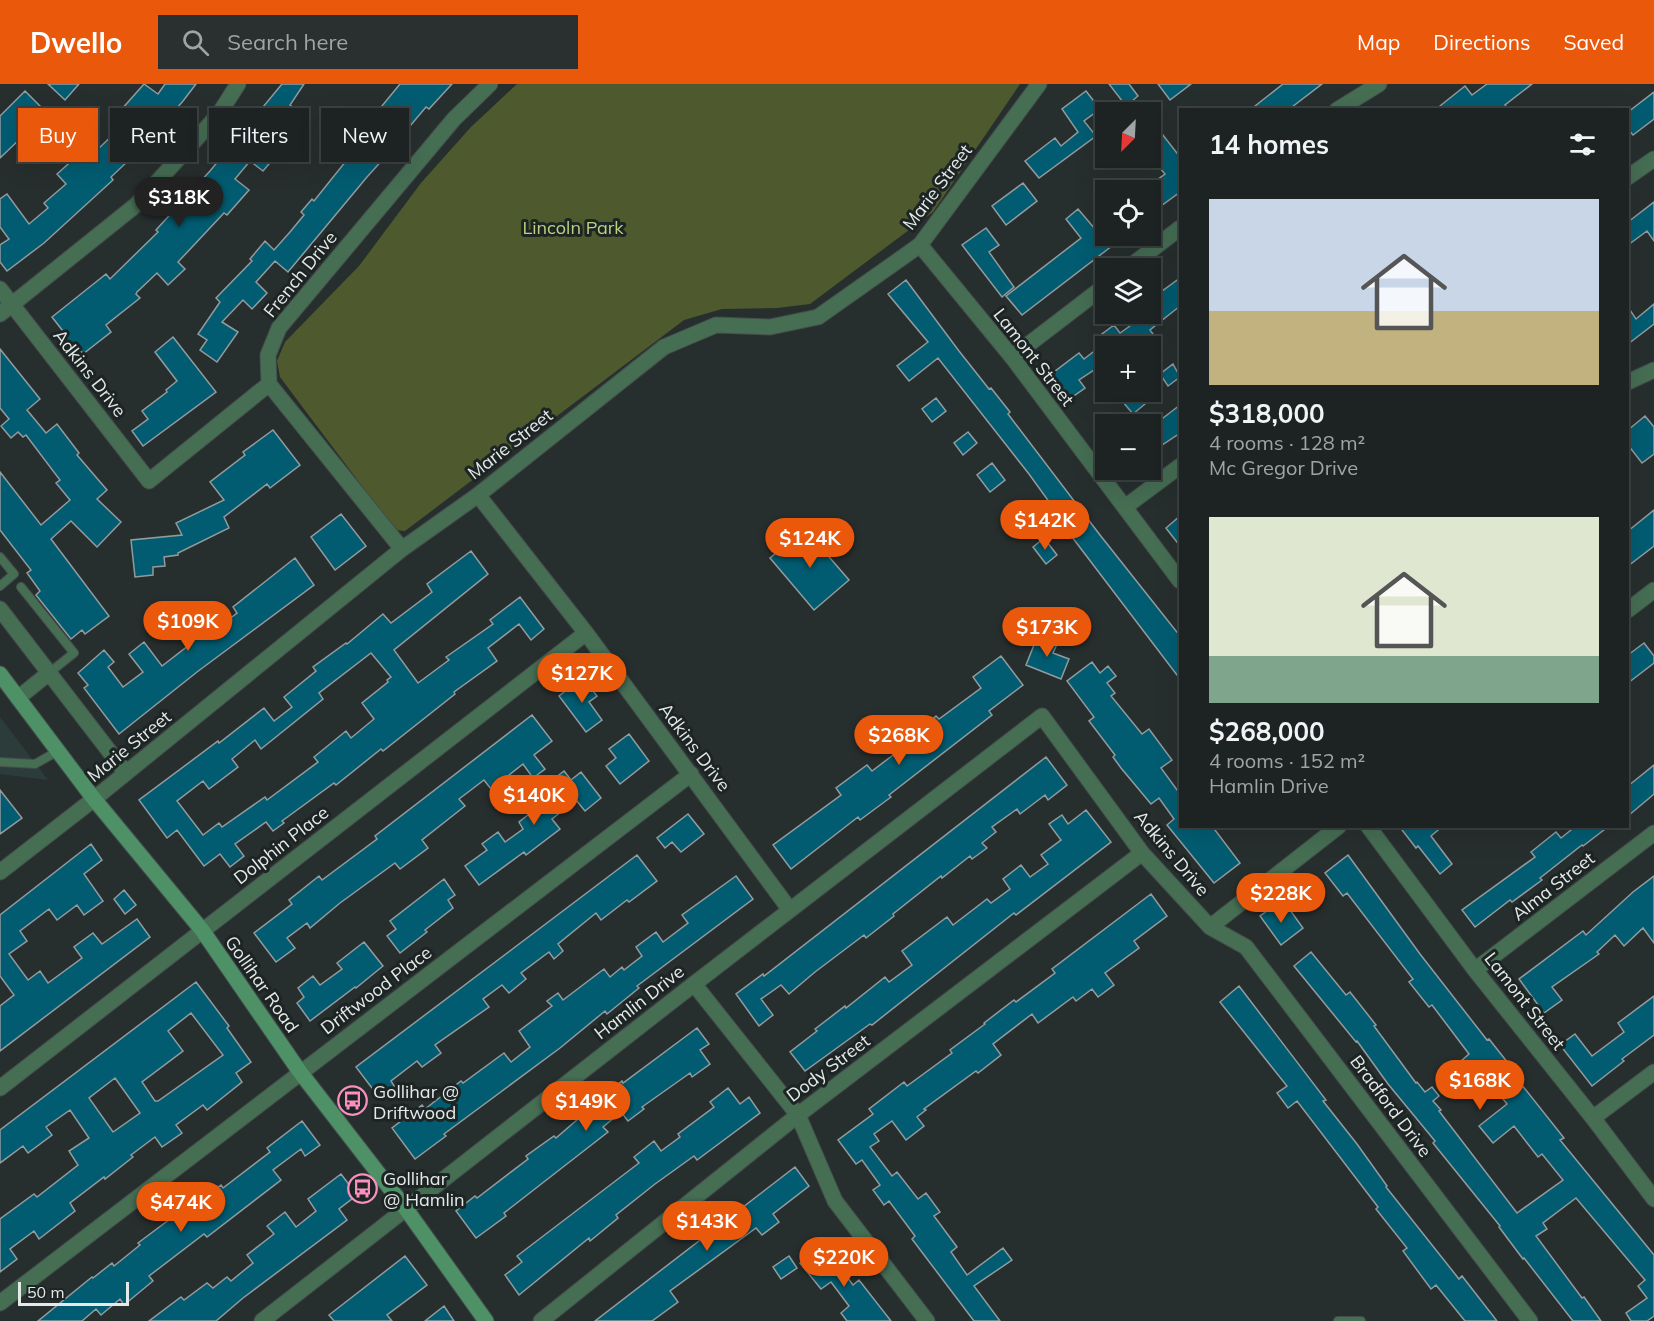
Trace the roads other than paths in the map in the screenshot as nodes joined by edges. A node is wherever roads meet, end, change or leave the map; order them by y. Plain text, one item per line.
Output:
1 (238, 84) edge
2 (490, 84) edge
3 (1040, 84) edge
4 (1379, 84) edge
5 (1340, 108) edge
6 (1654, 159) edge
7 (1629, 176) edge
8 (1179, 229) edge
9 (920, 244) junction
10 (1141, 258) edge
11 (0, 289) edge
12 (1095, 293) edge
13 (6, 309) edge
14 (1012, 357) junction
15 (1654, 370) edge
16 (1629, 382) edge
17 (269, 384) junction
18 (1179, 467) edge
19 (478, 495) junction
20 (1125, 507) junction
21 (402, 549) junction
22 (0, 557) edge
23 (1179, 580) edge
24 (0, 586) edge
25 (21, 587) dead end
26 (1654, 590) edge
27 (0, 609) edge
28 (1629, 609) edge
29 (586, 633) junction
30 (49, 673) junction
31 (0, 674) edge
32 (18, 698) junction
33 (1042, 717) joint
34 (58, 751) junction
35 (0, 762) edge
36 (126, 773) junction
37 (691, 774) junction
38 (94, 799) junction
39 (1336, 828) edge
40 (1369, 828) edge
41 (1654, 833) edge
42 (1142, 853) junction
43 (0, 872) edge
44 (790, 910) junction
45 (1210, 927) junction
46 (201, 930) junction
47 (1475, 970) junction
48 (694, 984) junction
49 (300, 1072) junction
50 (1654, 1072) edge
51 (0, 1088) edge
52 (798, 1115) junction
53 (1593, 1118) junction
54 (1654, 1199) edge
55 (406, 1209) junction
56 (0, 1304) edge
57 (262, 1321) edge
58 (486, 1321) edge
59 (541, 1321) edge
60 (927, 1321) edge
61 (1338, 1321) edge
62 (1361, 1321) edge
63 (1530, 1321) edge

1 - 13 street
2 - 17 street, French Drive
3 - 9 street, Marie Street
4 - 5 street
6 - 7 street
8 - 10 street
9 - 14 street, Lamont Street
9 - 19 street, Marie Street
11 - 13 street, Adkins Drive
12 - 14 street
13 - 17 street, Adkins Drive
14 - 20 street, Lamont Street
15 - 16 street
17 - 21 street
18 - 20 street
19 - 21 street, Marie Street
19 - 29 street, Adkins Drive
20 - 23 street, Lamont Street
21 - 36 street, Marie Street
22 - 24 lane
25 - 30 lane
26 - 28 street
27 - 30 street
29 - 37 street, Adkins Drive
29 - 46 street, Dolphin Place
30 - 32 street
30 - 36 street
31 - 32 main road, Gollihar Road
32 - 34 main road, Gollihar Road
33 - 42 street, Adkins Drive
33 - 44 street, Hamlin Drive
34 - 35 lane
34 - 38 main road, Gollihar Road
36 - 38 street, Marie Street
37 - 44 street, Adkins Drive
37 - 49 street, Driftwood Place
38 - 43 street, Marie Street
38 - 46 main road, Gollihar Road
39 - 45 street
40 - 47 street, Lamont Street
41 - 47 street, Alma Street
42 - 45 street, Adkins Drive
42 - 52 street, Dody Street
44 - 48 street, Hamlin Drive
45 - 63 street, Bradford Drive
46 - 49 main road, Gollihar Road
46 - 51 street, Dolphin Place
47 - 53 street, Lamont Street
48 - 52 street
48 - 55 street, Hamlin Drive
49 - 55 main road, Gollihar Road
49 - 56 street, Driftwood Place
50 - 53 street
52 - 59 street, Dody Street
52 - 60 street
53 - 54 street, Lamont Street
55 - 57 street, Hamlin Drive
55 - 58 main road, Gollihar Road
61 - 62 lane

